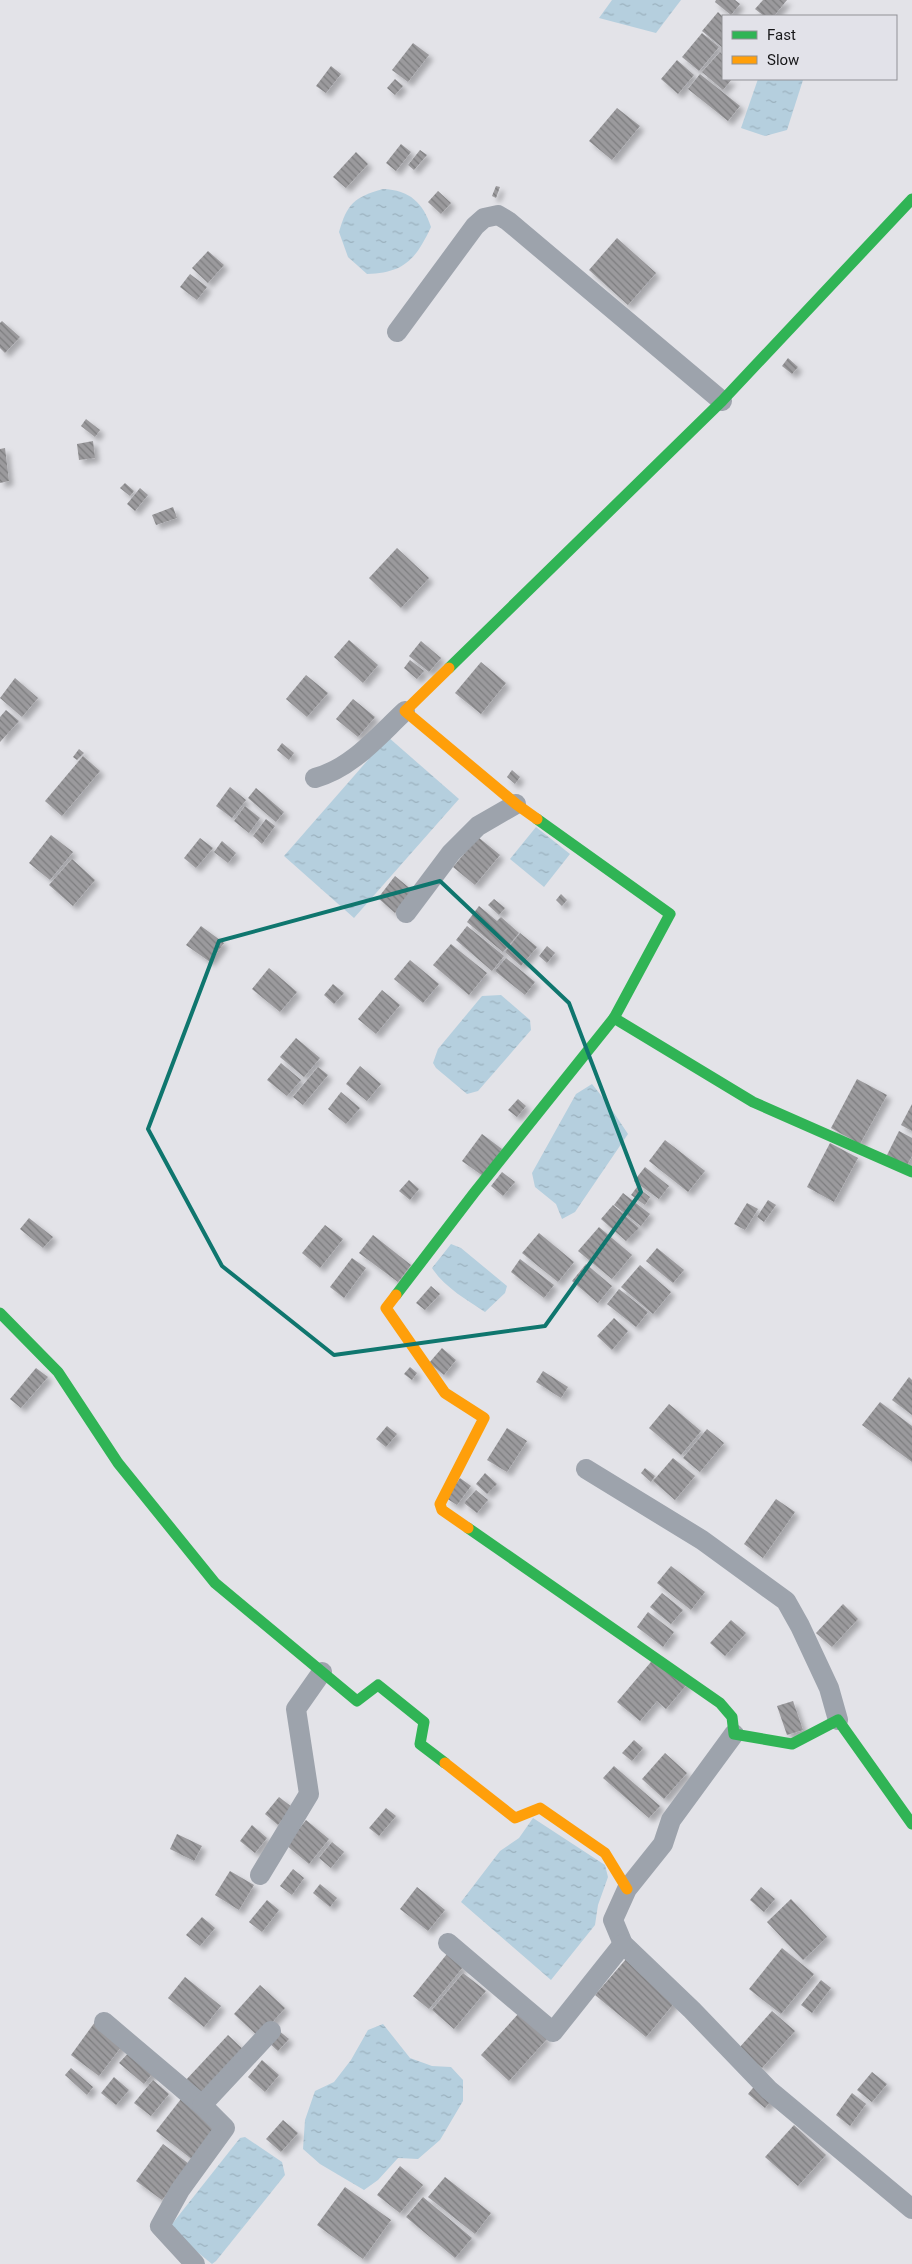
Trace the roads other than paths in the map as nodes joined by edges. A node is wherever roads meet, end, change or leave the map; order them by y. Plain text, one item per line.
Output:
1 (912, 199) edge
2 (397, 332) dead end
3 (722, 401) junction
4 (405, 711) junction
5 (315, 778) dead end
6 (516, 804) junction
7 (406, 913) dead end
8 (614, 1018) junction
9 (912, 1172) edge
10 (0, 1313) edge
11 (586, 1469) dead end
12 (322, 1672) junction
13 (838, 1720) junction
14 (734, 1734) junction
15 (912, 1824) edge
16 (260, 1875) dead end
17 (627, 1889) junction
18 (448, 1943) dead end
19 (623, 1944) junction
20 (104, 2022) dead end
21 (271, 2031) dead end
22 (202, 2105) junction
23 (912, 2209) edge
24 (195, 2264) edge

1 - 3 street
2 - 3 street
3 - 4 street
4 - 5 street
4 - 6 street
6 - 7 street
6 - 8 street
8 - 9 street
8 - 14 street
10 - 12 street
11 - 13 street
12 - 16 street
12 - 17 street
13 - 14 street
13 - 15 street
14 - 17 street
17 - 19 street
18 - 19 street
19 - 23 street
20 - 22 street
21 - 22 street
22 - 24 street

